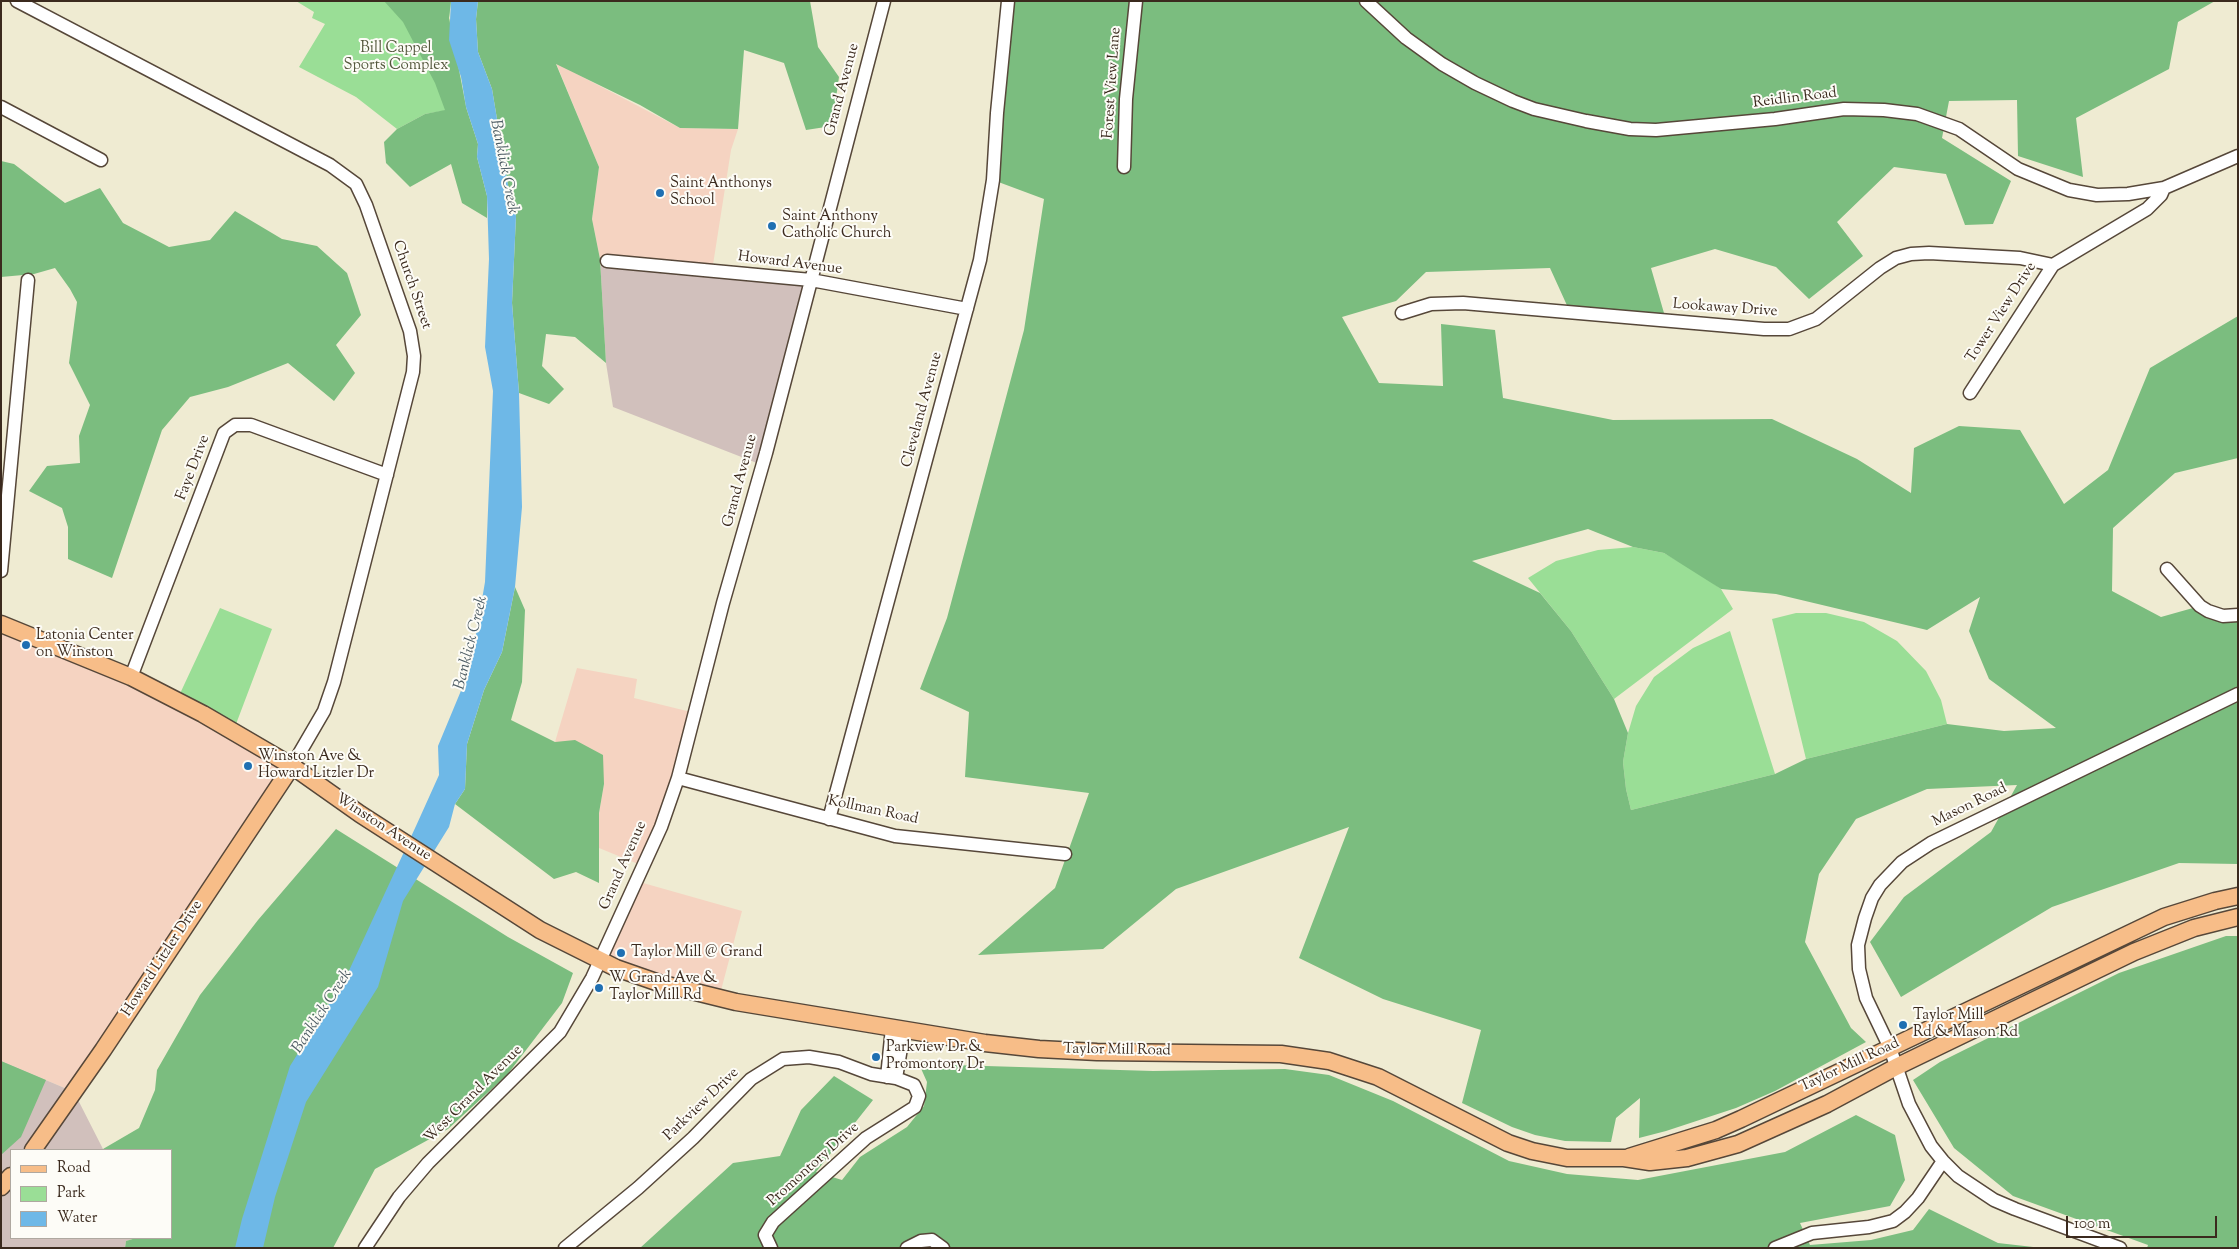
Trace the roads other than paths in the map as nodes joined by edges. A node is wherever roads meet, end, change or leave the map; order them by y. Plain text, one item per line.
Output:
1 (17, 1) edge
2 (884, 1) edge
3 (1008, 1) edge
4 (1136, 1) edge
5 (1366, 1) edge
6 (1, 107) edge
7 (2238, 156) edge
8 (101, 160) dead end
9 (1124, 167) dead end
10 (2164, 188) junction
11 (607, 261) dead end
12 (2053, 266) junction
13 (28, 280) dead end
14 (810, 280) junction
15 (967, 309) junction
16 (1402, 313) dead end
17 (1970, 393) dead end
18 (387, 475) junction
19 (2167, 569) dead end
20 (1, 571) edge
21 (2238, 614) edge
22 (1, 624) edge
23 (131, 677) junction
24 (2238, 694) edge
25 (292, 766) junction
26 (678, 778) junction
27 (829, 819) junction
28 (1065, 854) dead end
29 (2238, 896) edge
30 (2238, 917) edge
31 (599, 960) junction
32 (898, 1029) junction
33 (1890, 1048) junction
34 (1896, 1067) junction
35 (892, 1078) junction
36 (34, 1149) edge
37 (1624, 1158) junction
38 (1942, 1161) junction
39 (10, 1177) edge
40 (1, 1187) edge
41 (365, 1248) edge
42 (565, 1248) edge
43 (771, 1248) edge
44 (907, 1248) edge
45 (943, 1248) edge
46 (1775, 1248) edge
47 (2120, 1248) edge

1 - 18 street, Church Street
2 - 14 street, Grand Avenue
3 - 15 street, Cleveland Avenue
4 - 9 street, Forest View Lane
5 - 10 street, Reidlin Road
6 - 8 street
7 - 10 street, Reidlin Road
10 - 12 street, Tower View Drive
11 - 14 street, Howard Avenue
12 - 16 street, Lookaway Drive
12 - 17 street, Tower View Drive
13 - 20 street
14 - 15 street, Howard Avenue
14 - 26 street, Grand Avenue
15 - 27 street, Cleveland Avenue
18 - 23 street, Faye Drive
18 - 25 street, Church Street
19 - 21 street
22 - 23 main road, Winston Avenue
23 - 25 main road, Winston Avenue
24 - 33 street, Mason Road
25 - 31 main road, Winston Avenue
25 - 36 main road, Howard Litzler Drive
26 - 27 street, Kollman Road
26 - 31 street, Grand Avenue
27 - 28 street, Kollman Road
29 - 33 main road, Taylor Mill Road
30 - 34 main road, Taylor Mill Road
31 - 32 main road, Taylor Mill Road
31 - 41 street, West Grand Avenue
32 - 35 street
32 - 37 main road, Taylor Mill Road
33 - 34 street, Mason Road
33 - 37 main road, Taylor Mill Road
34 - 37 main road, Taylor Mill Road
34 - 38 street, Mason Road
35 - 42 street, Parkview Drive
35 - 43 street, Promontory Drive
38 - 46 street
38 - 47 street, Mason Road
39 - 40 main road
44 - 45 street

